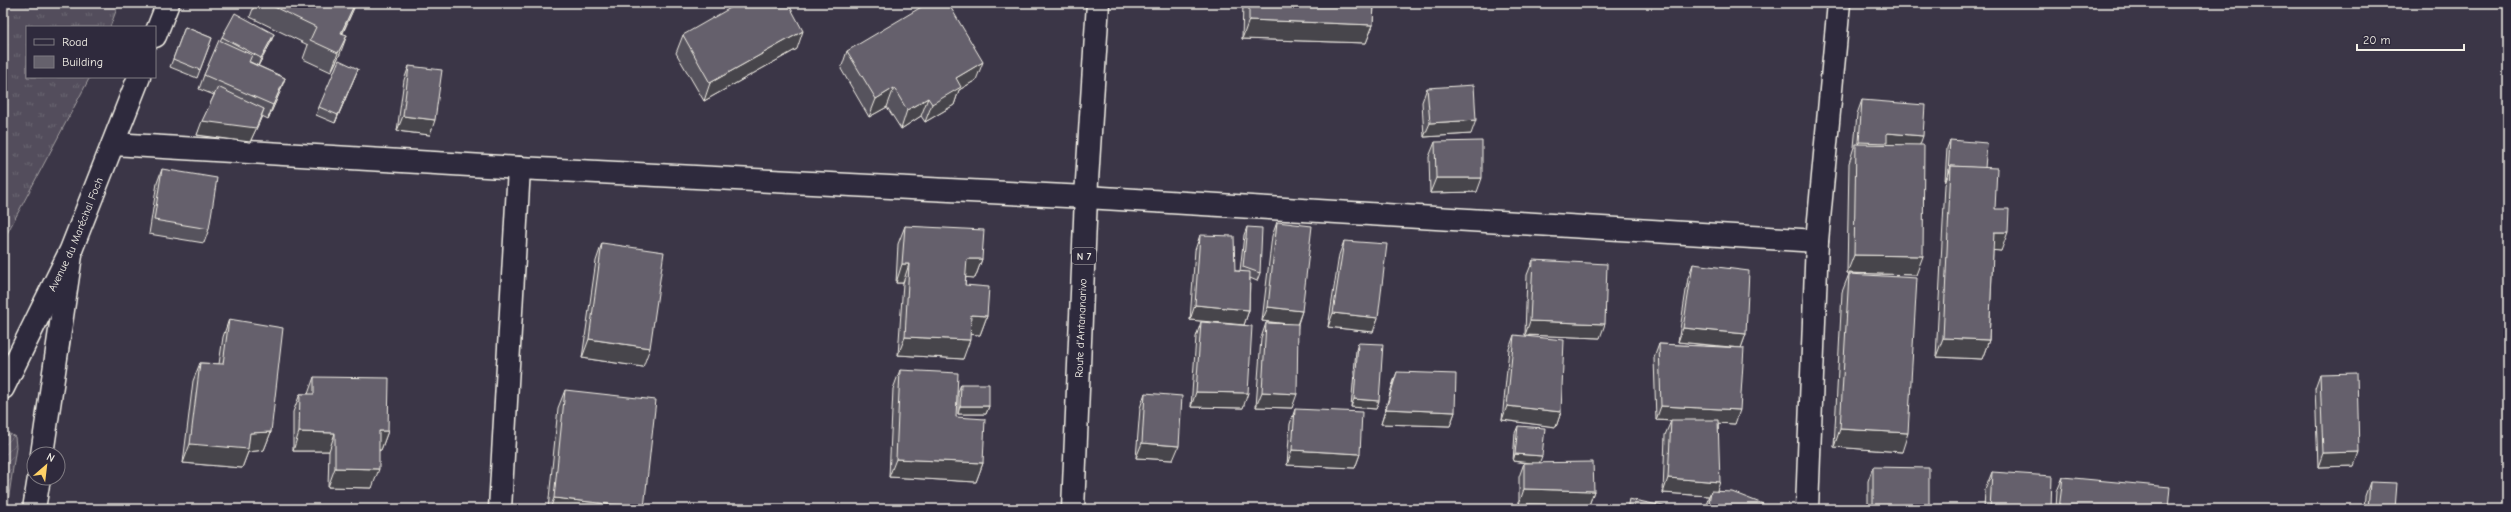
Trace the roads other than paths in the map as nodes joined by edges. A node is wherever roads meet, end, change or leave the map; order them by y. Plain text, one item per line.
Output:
1 (168, 3) edge
2 (1098, 3) edge
3 (1839, 3) edge
4 (156, 33) edge
5 (139, 78) edge
6 (113, 144) junction
7 (519, 168) junction
8 (1086, 197) junction
9 (1817, 241) junction
10 (71, 250) junction
11 (3, 388) edge
12 (43, 446) edge
13 (38, 486) edge
14 (34, 509) edge
15 (500, 509) edge
16 (1073, 509) edge
17 (1807, 509) edge

1 - 4 street
2 - 8 street, Route d'Antananarivo / N 7
3 - 9 street
5 - 6 street, Avenue du Maréchal Foch
6 - 7 street
6 - 10 street, Avenue du Maréchal Foch
7 - 8 street
7 - 15 street
8 - 9 street
8 - 16 street, Route d'Antananarivo / N 7
9 - 17 street
10 - 11 street, Avenue du Maréchal Foch
10 - 12 street
13 - 14 street

